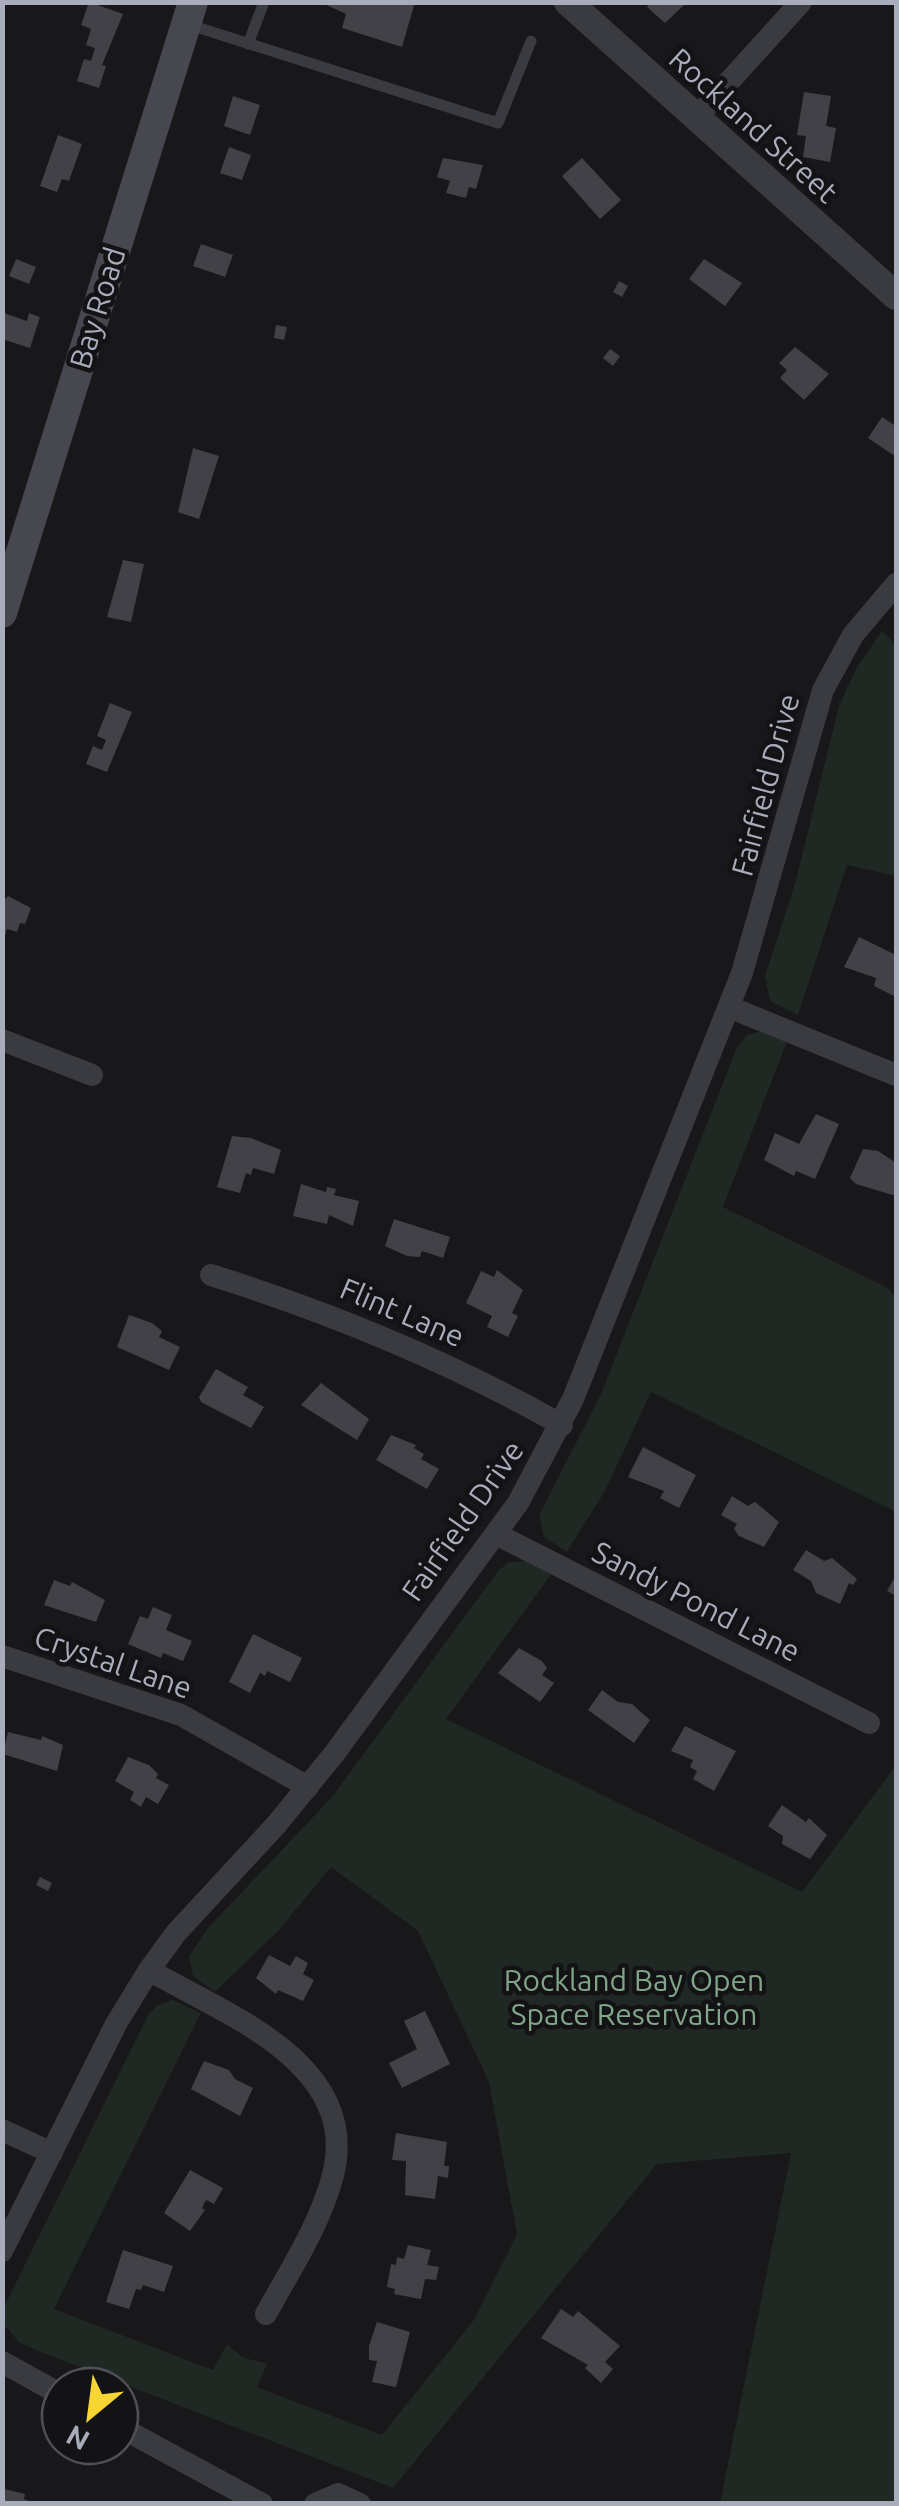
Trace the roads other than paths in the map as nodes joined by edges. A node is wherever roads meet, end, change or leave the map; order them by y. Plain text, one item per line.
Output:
1 (264, 2) edge
2 (802, 2) edge
3 (574, 4) edge
4 (190, 13) edge
5 (531, 41) dead end
6 (248, 44) junction
7 (696, 118) junction
8 (896, 296) edge
9 (896, 584) edge
10 (2, 613) edge
11 (729, 1007) junction
12 (2, 1040) edge
13 (92, 1075) dead end
14 (896, 1076) edge
15 (211, 1275) dead end
16 (562, 1425) junction
17 (496, 1534) junction
18 (2, 1656) edge
19 (869, 1723) dead end
20 (308, 1787) junction
21 (149, 1970) junction
22 (2, 2130) edge
23 (52, 2153) junction
24 (2, 2251) edge
25 (266, 2314) dead end
26 (2, 2362) edge
27 (40, 2383) edge
28 (140, 2438) edge
29 (262, 2504) edge
30 (315, 2504) edge
31 (360, 2504) edge

1 - 6 lane
2 - 7 street
3 - 7 street, Rockland Street
4 - 6 lane
4 - 10 main road, Bay Road
5 - 6 lane
7 - 8 street, Rockland Street
9 - 11 street, Fairfield Drive
11 - 14 street
11 - 16 street, Fairfield Drive
12 - 13 street
15 - 16 street, Flint Lane
16 - 17 street, Fairfield Drive
17 - 19 street, Sandy Pond Lane
17 - 20 street, Fairfield Drive
18 - 20 street, Crystal Lane
20 - 21 street, Fairfield Drive
21 - 23 street, Fairfield Drive
21 - 25 street
22 - 23 street
23 - 24 street, Fairfield Drive
26 - 27 street
28 - 29 street
30 - 31 street

